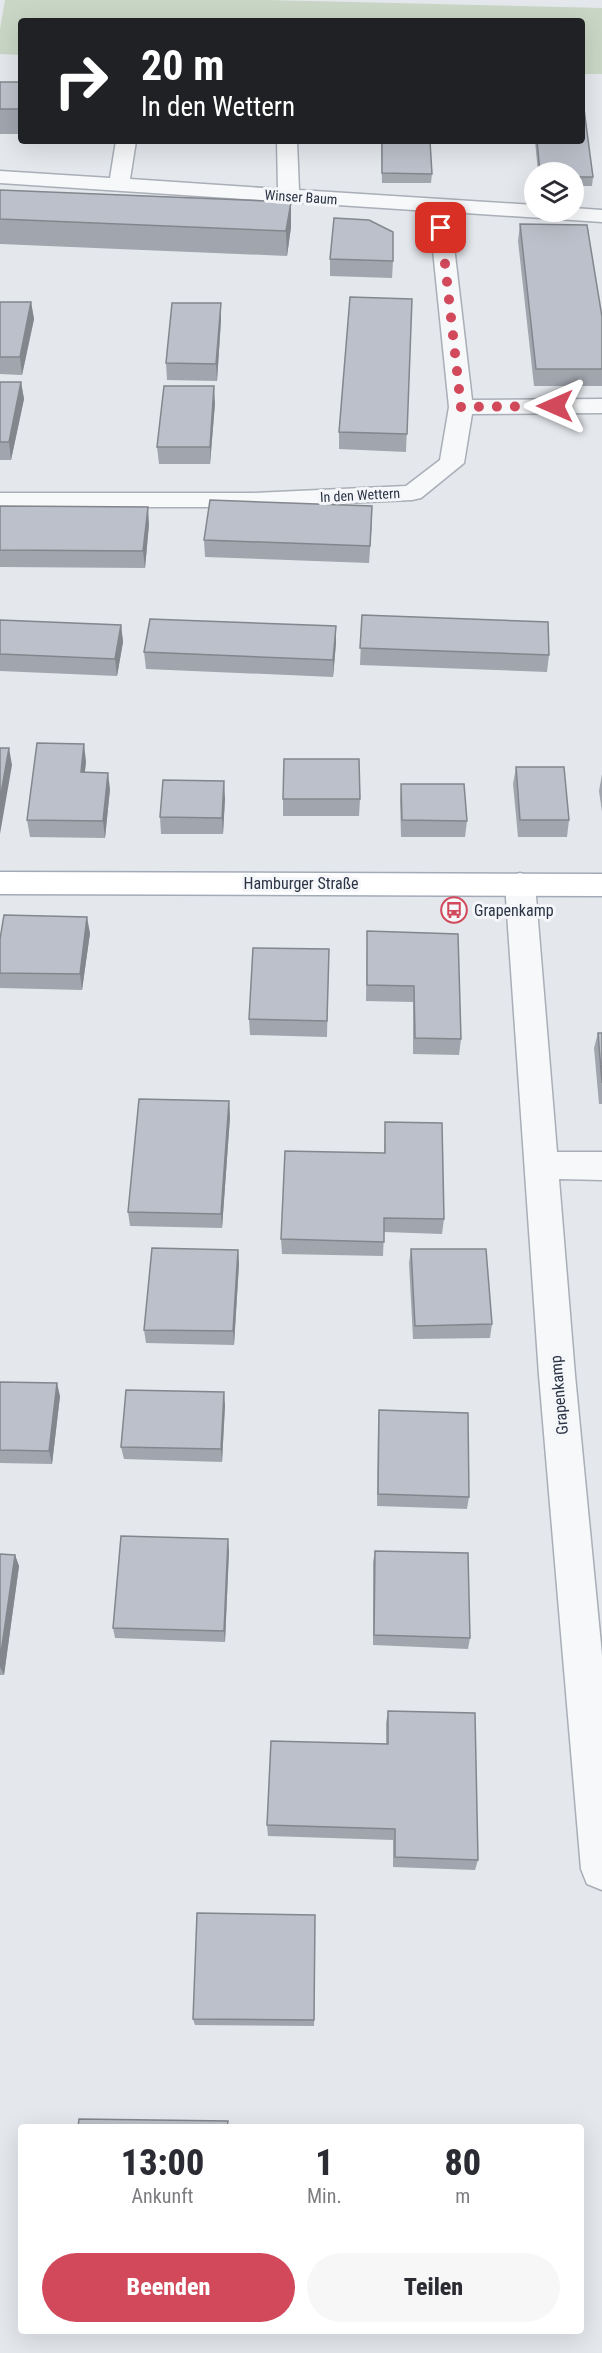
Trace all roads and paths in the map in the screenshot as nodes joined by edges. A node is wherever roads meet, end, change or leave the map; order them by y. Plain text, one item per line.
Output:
1 (126, 144) edge
2 (287, 144) edge
3 (0, 177) edge
4 (119, 185) junction
5 (289, 197) junction
6 (439, 207) junction
7 (602, 216) edge
8 (602, 406) edge
9 (461, 407) junction
10 (0, 500) edge
11 (0, 883) edge
12 (520, 884) junction
13 (602, 885) edge
14 (541, 1165) junction
15 (602, 1166) edge
16 (592, 1655) edge
17 (602, 1869) edge

1 - 4 street
2 - 5 street
3 - 4 street, Winser Baum
4 - 5 street, Winser Baum
5 - 6 street, Winser Baum
6 - 7 street, Winser Baum
6 - 9 street, In den Wettern
8 - 9 street
9 - 10 street, In den Wettern
11 - 12 main road, Hamburger Straße
12 - 13 main road, Hamburger Straße
12 - 14 street, Grapenkamp
14 - 15 street
14 - 16 street, Grapenkamp
16 - 17 street, Grapenkamp

